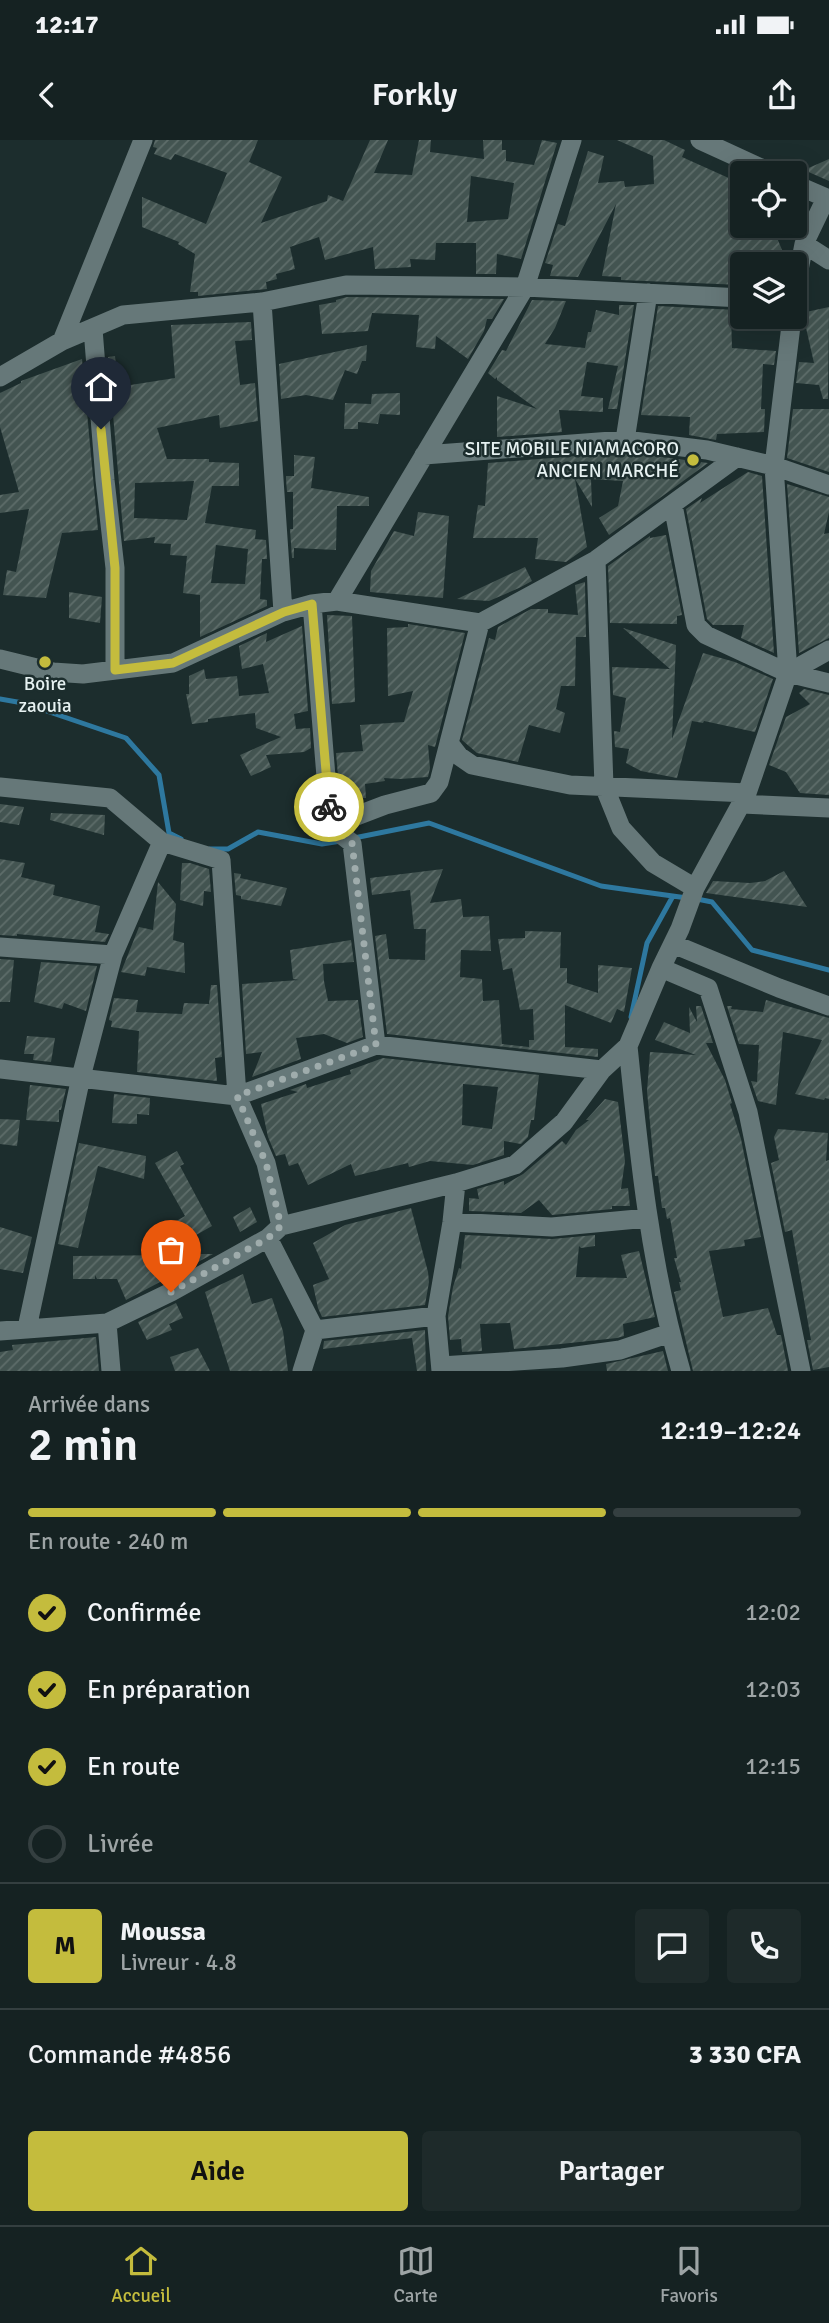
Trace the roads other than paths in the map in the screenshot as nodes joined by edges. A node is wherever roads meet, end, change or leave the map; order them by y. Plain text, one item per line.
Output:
1 (143, 140) edge
2 (572, 140) edge
3 (700, 140) edge
4 (746, 161) edge
5 (807, 190) edge
6 (827, 199) edge
7 (804, 244) junction
8 (802, 252) edge
9 (829, 260) edge
10 (525, 287) junction
11 (648, 293) junction
12 (730, 297) edge
13 (262, 302) junction
14 (93, 329) junction
15 (791, 329) edge
16 (62, 341) junction
17 (0, 377) edge
18 (625, 440) junction
19 (424, 455) junction
20 (737, 457) junction
21 (774, 466) junction
22 (829, 485) edge
23 (673, 505) junction
24 (596, 560) junction
25 (337, 601) junction
26 (312, 604) junction
27 (284, 612) junction
28 (480, 623) junction
29 (829, 650) edge
30 (0, 659) edge
31 (115, 670) junction
32 (788, 673) junction
33 (829, 684) edge
34 (449, 743) junction
35 (604, 786) junction
36 (0, 787) edge
37 (745, 798) junction
38 (829, 808) edge
39 (330, 826) junction
40 (162, 842) junction
41 (695, 888) junction
42 (677, 936) junction
43 (0, 947) edge
44 (113, 955) junction
45 (661, 968) junction
46 (829, 1006) edge
47 (376, 1045) junction
48 (628, 1046) junction
49 (0, 1069) edge
50 (602, 1070) junction
51 (81, 1077) junction
52 (237, 1096) junction
53 (456, 1183) junction
54 (648, 1218) junction
55 (452, 1222) junction
56 (274, 1232) junction
57 (436, 1316) junction
58 (107, 1323) junction
59 (27, 1328) junction
60 (315, 1329) junction
61 (0, 1331) edge
62 (670, 1333) junction
63 (441, 1368) edge
64 (111, 1371) edge
65 (302, 1371) edge
66 (681, 1371) edge
67 (801, 1371) edge

1 - 16 street
2 - 10 street
3 - 4 street
5 - 6 street
6 - 7 street
7 - 8 street
7 - 9 street
10 - 11 street
10 - 13 street
10 - 19 street
11 - 12 street
11 - 18 street
13 - 14 street
13 - 27 street
14 - 16 street
14 - 31 street
15 - 21 street
16 - 17 street
18 - 19 street
18 - 20 street
19 - 25 street
20 - 21 street
20 - 23 street
21 - 22 street
21 - 32 street
23 - 24 street
23 - 32 street
24 - 28 street
24 - 35 street
25 - 26 street
25 - 28 street
26 - 27 street
26 - 39 street
27 - 31 street
28 - 34 street
29 - 32 street
30 - 31 street
32 - 33 street
32 - 37 street
34 - 35 street
34 - 39 street
35 - 37 street
35 - 41 street
36 - 40 street
37 - 38 street
37 - 41 street
39 - 47 street
40 - 44 street
40 - 52 street
41 - 42 street
42 - 45 street
42 - 46 street
43 - 44 street
44 - 51 street
45 - 48 street
45 - 67 street
47 - 50 street
47 - 52 street
48 - 50 street
48 - 54 street
49 - 51 street
50 - 53 street
51 - 52 street
51 - 59 street
52 - 56 street
53 - 55 street
53 - 56 street
54 - 55 street
54 - 62 street
55 - 57 street
56 - 58 street
56 - 60 street
57 - 60 street
57 - 63 street
58 - 59 street
58 - 64 street
59 - 61 street
60 - 65 street
62 - 63 street
62 - 66 street

